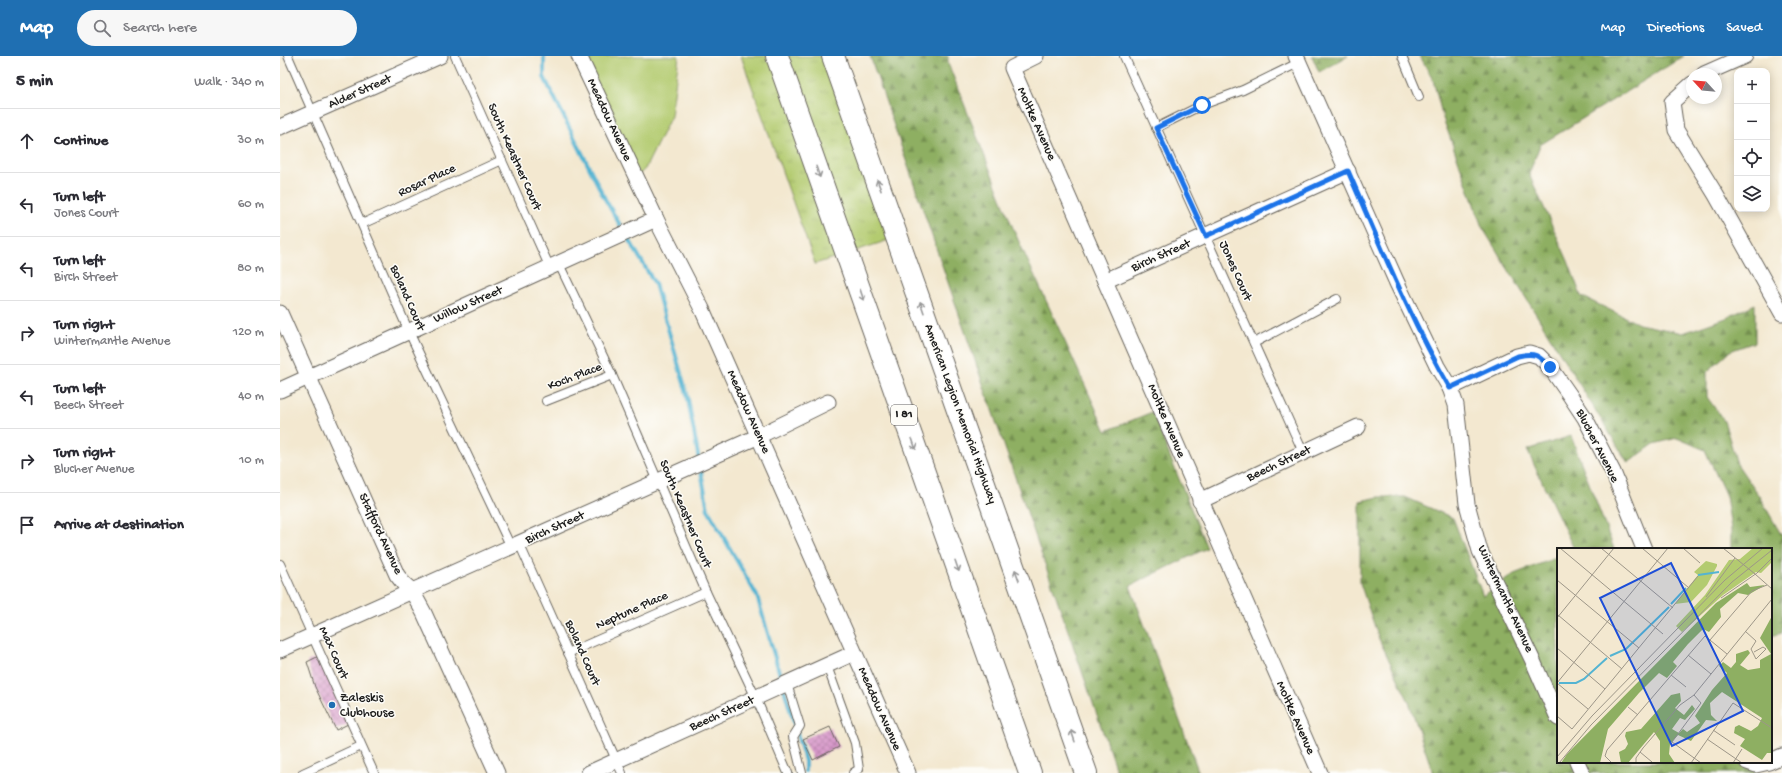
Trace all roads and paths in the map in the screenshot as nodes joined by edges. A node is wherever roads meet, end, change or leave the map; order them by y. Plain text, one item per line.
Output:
1 (288, 56) edge
2 (440, 56) edge
3 (455, 56) edge
4 (579, 56) edge
5 (765, 56) edge
6 (777, 56) edge
7 (833, 56) edge
8 (1036, 56) edge
9 (1124, 56) edge
10 (1402, 56) edge
11 (1745, 56) edge
12 (1298, 59) edge
13 (1718, 68) edge
14 (1686, 89) edge
15 (1419, 97) dead end
16 (312, 113) junction
17 (280, 127) edge
18 (1156, 128) junction
19 (810, 148) junction
20 (502, 160) junction
21 (1348, 171) junction
22 (656, 219) junction
23 (362, 224) junction
24 (1206, 236) junction
25 (555, 266) junction
26 (1105, 281) junction
27 (1337, 298) dead end
28 (280, 313) edge
29 (1782, 313) edge
30 (409, 332) junction
31 (1254, 343) junction
32 (612, 376) junction
33 (309, 377) junction
34 (1450, 388) junction
35 (280, 390) edge
36 (546, 401) dead end
37 (828, 402) dead end
38 (1358, 427) dead end
39 (759, 436) junction
40 (1304, 452) junction
41 (659, 481) junction
42 (1200, 501) junction
43 (515, 545) junction
44 (1644, 548) edge
45 (280, 564) edge
46 (412, 591) junction
47 (706, 592) junction
48 (313, 636) junction
49 (280, 650) edge
50 (568, 652) junction
51 (854, 653) junction
52 (827, 666) junction
53 (787, 684) junction
54 (756, 698) junction
55 (1557, 716) edge
56 (361, 746) junction
57 (1782, 756) edge
58 (1772, 761) edge
59 (1577, 763) edge
60 (1749, 763) edge
61 (1768, 763) edge
62 (619, 767) edge
63 (303, 773) edge
64 (374, 773) edge
65 (497, 773) edge
66 (589, 773) edge
67 (788, 773) edge
68 (802, 773) edge
69 (853, 773) edge
70 (908, 773) edge
71 (1030, 773) edge
72 (1086, 773) edge
73 (1320, 773) edge
74 (1582, 773) edge

1 - 16 lane, Boland Court
2 - 16 street, Alder Street
3 - 20 lane, South Keastner Court
4 - 22 street, Meadow Avenue
5 - 19 highway
6 - 19 highway, I 81
72 -> 7 highway, American Legion Memorial Highway
8 - 26 street, Moltke Avenue
9 - 18 lane, Jones Court
10 - 15 lane
11 - 13 street
12 - 18 lane
12 - 21 street, Wintermantle Avenue
14 - 29 street
16 - 17 street, Alder Street
16 - 23 lane, Boland Court
18 - 24 lane, Jones Court
19 -> 71 highway, I 81
20 - 23 lane, Rosar Place
20 - 25 lane, South Keastner Court
21 - 24 street, Birch Street
21 - 34 street, Wintermantle Avenue
22 - 25 street, Willow Street
22 - 39 street, Meadow Avenue
23 - 30 lane, Boland Court
24 - 26 street, Birch Street
24 - 31 lane, Jones Court
25 - 30 street, Willow Street
25 - 32 lane, South Keastner Court
26 - 42 street, Moltke Avenue
27 - 31 lane
28 - 33 street, Stafford Avenue
30 - 33 street, Willow Street
30 - 43 lane, Boland Court
31 - 40 lane, Jones Court
32 - 36 lane, Koch Place
32 - 41 lane, South Keastner Court
33 - 35 street, Willow Street
33 - 46 street, Stafford Avenue
34 - 44 street, Blucher Avenue
34 - 55 street, Wintermantle Avenue
37 - 39 street, Birch Street
38 - 40 street, Beech Street
39 - 41 street, Birch Street
39 - 51 street, Meadow Avenue
40 - 42 street, Beech Street
41 - 43 street, Birch Street
41 - 47 lane, South Keastner Court
42 - 73 street, Moltke Avenue
43 - 46 street, Birch Street
43 - 50 lane, Boland Court
45 - 48 lane, Max Court
46 - 48 street, Birch Street
46 - 65 street, Stafford Avenue
47 - 50 lane, Neptune Place
47 - 54 lane, South Keastner Court
48 - 49 street, Birch Street
48 - 56 lane, Max Court
50 - 62 lane, Boland Court
51 - 52 street, Beech Street
51 - 70 street, Meadow Avenue
52 - 53 street, Beech Street
52 - 69 lane
53 - 54 street, Beech Street
53 - 68 lane
54 - 62 street, Beech Street
54 - 67 lane, South Keastner Court
56 - 63 lane
56 - 64 lane, Max Court
57 - 58 street
59 - 74 street
60 - 61 street
62 - 66 street, Beech Street

